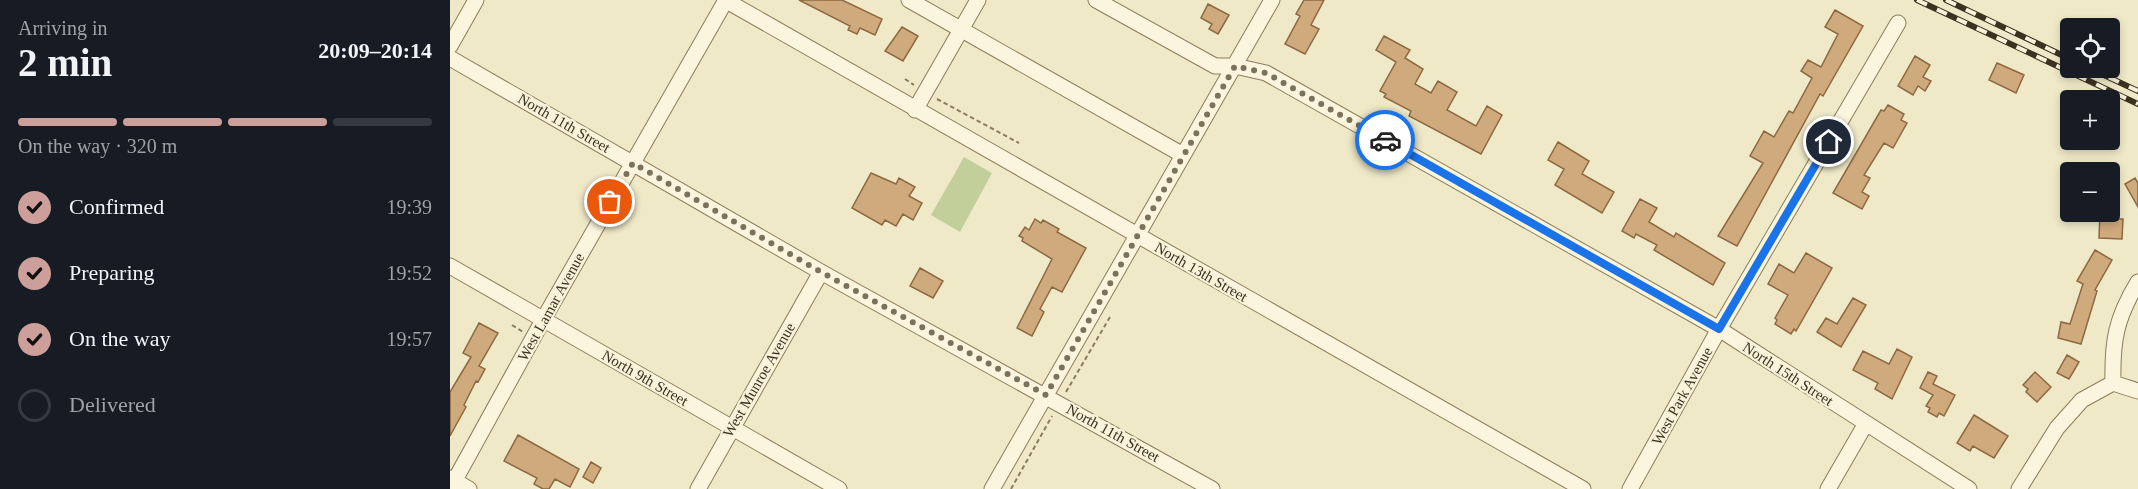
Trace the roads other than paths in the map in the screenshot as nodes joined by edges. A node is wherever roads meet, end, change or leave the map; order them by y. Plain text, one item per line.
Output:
1 (476, 0) edge
2 (726, 0) edge
3 (909, 0) edge
4 (978, 0) edge
5 (1096, 0) edge
6 (1272, 0) edge
7 (1898, 22) dead end
8 (962, 29) junction
9 (450, 46) edge
10 (450, 58) edge
11 (1235, 66) junction
12 (915, 110) junction
13 (1183, 155) junction
14 (633, 163) junction
15 (1137, 236) junction
16 (450, 266) edge
17 (821, 272) junction
18 (2138, 282) edge
19 (543, 320) junction
20 (1719, 329) junction
21 (2113, 383) junction
22 (2138, 391) edge
23 (1046, 395) junction
24 (1865, 425) junction
25 (732, 428) junction
26 (452, 483) edge
27 (469, 489) edge
28 (698, 489) edge
29 (839, 489) edge
30 (992, 489) edge
31 (1212, 489) edge
32 (1583, 489) edge
33 (1630, 489) edge
34 (1828, 489) edge
35 (1969, 489) edge
36 (2019, 489) edge

1 - 9 street
2 - 12 street, North 13th Street
2 - 14 street, West Lamar Avenue
3 - 8 street
4 - 8 street
5 - 11 street, North 15th Street
6 - 11 street
7 - 20 street, West Park Avenue
8 - 12 street
8 - 13 street
10 - 14 street, North 11th Street
11 - 13 street
11 - 20 street, North 15th Street
12 - 15 street, North 13th Street
13 - 15 street
14 - 17 street, North 11th Street
14 - 19 street, West Lamar Avenue
15 - 23 street
15 - 32 street, North 13th Street
16 - 19 street, North 9th Street
17 - 23 street, North 11th Street
17 - 25 street, West Munroe Avenue
18 - 21 street
19 - 25 street, North 9th Street
19 - 26 street, West Lamar Avenue
20 - 24 street, North 15th Street
20 - 33 street, West Park Avenue
21 - 22 street
21 - 36 street
23 - 30 street
23 - 31 street, North 11th Street
24 - 34 street
24 - 35 street, North 15th Street
25 - 28 street, West Munroe Avenue
25 - 29 street, North 9th Street
26 - 27 street

